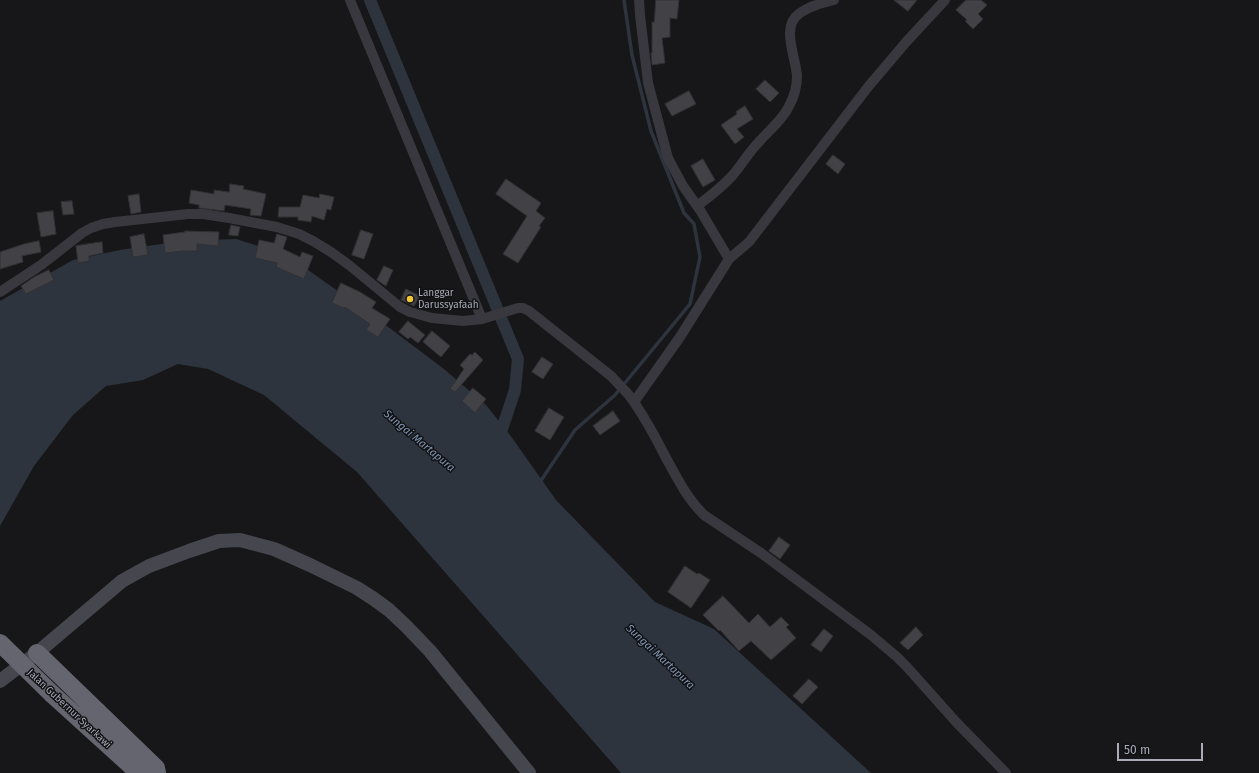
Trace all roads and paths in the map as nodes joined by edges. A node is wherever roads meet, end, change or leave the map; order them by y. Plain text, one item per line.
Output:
1 (350, 0) edge
2 (639, 0) edge
3 (834, 0) edge
4 (945, 0) edge
5 (698, 208) junction
6 (729, 259) junction
7 (0, 292) edge
8 (485, 319) junction
9 (634, 402) junction
10 (0, 643) edge
11 (37, 653) junction
12 (0, 681) edge
13 (139, 773) edge
14 (157, 773) edge
15 (529, 773) edge
16 (1006, 773) edge

1 - 8 street
2 - 5 street
3 - 5 street
4 - 6 street
5 - 6 street
6 - 9 street
7 - 8 street
8 - 9 street
9 - 16 street
10 - 13 highway, Jalan Gubernur Syarkawi, bridge
11 - 12 street
11 - 14 highway
11 - 15 street

